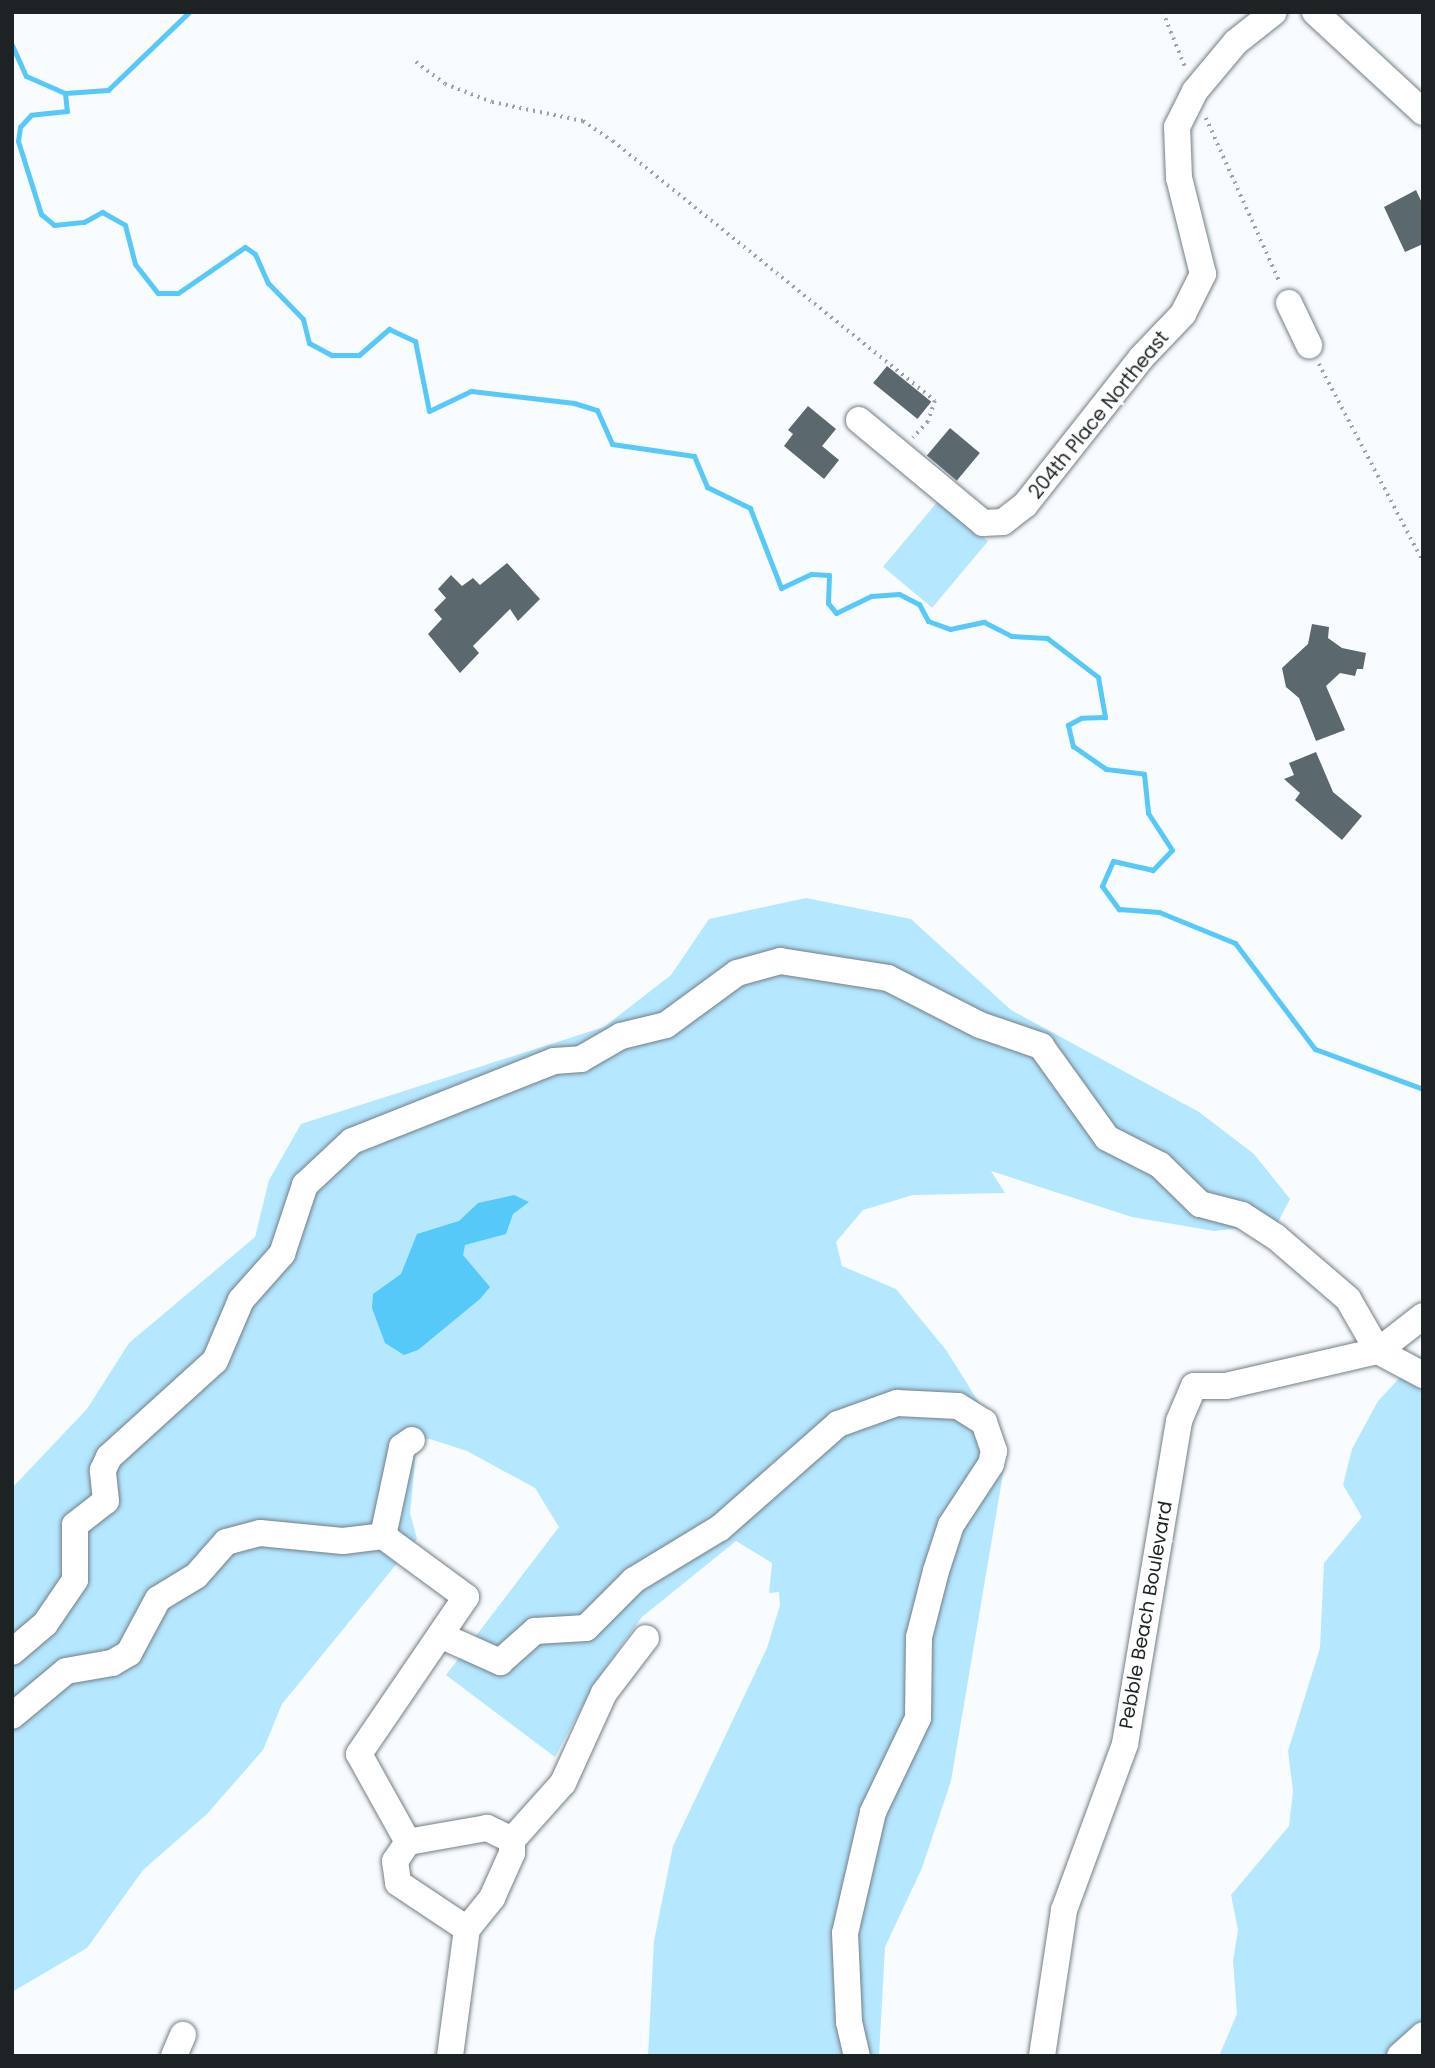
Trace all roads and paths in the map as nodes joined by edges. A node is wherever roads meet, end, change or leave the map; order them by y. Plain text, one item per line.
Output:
1 (1274, 12) edge
2 (1315, 12) edge
3 (416, 62) dead end
4 (1423, 112) edge
5 (1289, 303) dead end
6 (1309, 345) dead end
7 (859, 421) dead end
8 (897, 454) junction
9 (1423, 1316) edge
10 (1378, 1351) junction
11 (1423, 1375) edge
12 (412, 1440) dead end
13 (383, 1536) junction
14 (443, 1636) junction
15 (646, 1638) dead end
16 (12, 1652) edge
17 (12, 1716) edge
18 (512, 1840) junction
19 (408, 1842) junction
20 (467, 1929) junction
21 (1423, 2035) edge
22 (450, 2056) edge
23 (857, 2056) edge
24 (1042, 2056) edge
25 (1400, 2056) edge

1 - 8 street, 204th Place Northeast
2 - 4 street
3 - 8 path
5 - 6 street
7 - 8 street, 204th Place Northeast
9 - 10 street
10 - 11 street
10 - 16 street
10 - 24 street, Pebble Beach Boulevard
12 - 13 street
13 - 14 street
13 - 17 street
14 - 19 street
14 - 23 street
15 - 18 street
18 - 19 street
18 - 20 street
19 - 20 street
20 - 22 street
21 - 25 street

